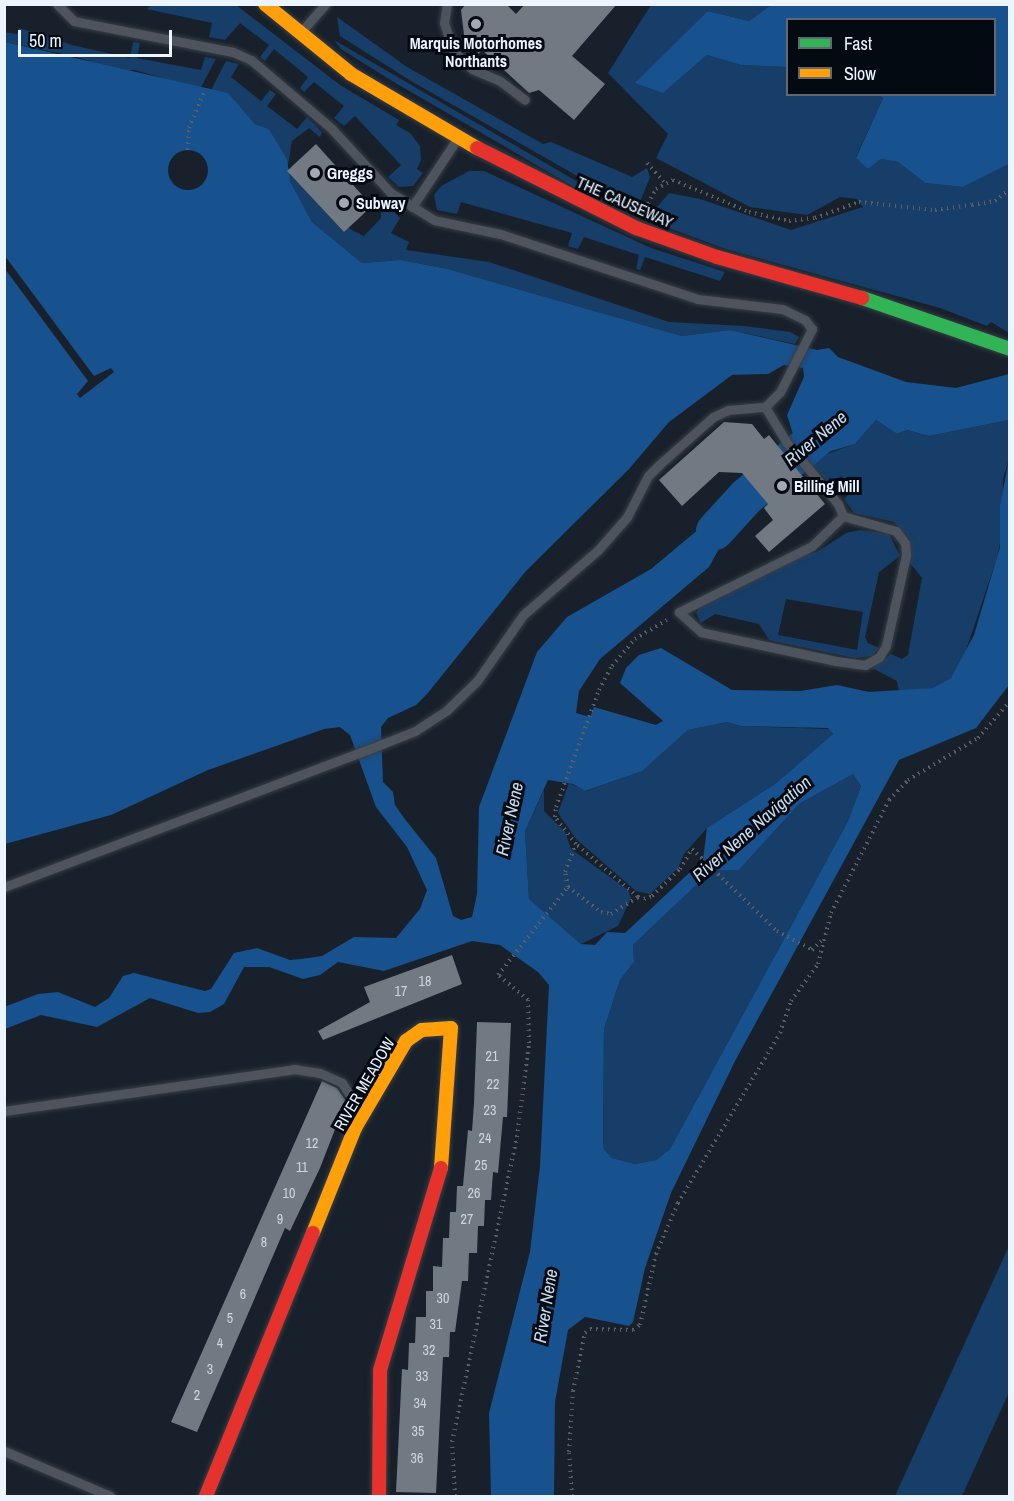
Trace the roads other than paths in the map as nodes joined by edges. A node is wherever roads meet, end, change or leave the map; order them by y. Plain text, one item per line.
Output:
1 (57, 4) edge
2 (265, 4) edge
3 (325, 4) edge
4 (447, 4) edge
5 (299, 35) junction
6 (525, 100) dead end
7 (458, 138) junction
8 (412, 207) junction
9 (1010, 349) edge
10 (765, 407) junction
11 (843, 516) junction
12 (4, 886) edge
13 (4, 1111) edge
14 (355, 1128) junction
15 (4, 1451) edge
16 (110, 1497) edge
17 (206, 1497) edge
18 (379, 1497) edge

1 - 8 lane
2 - 5 street, THE CAUSEWAY
3 - 5 lane
4 - 6 lane
5 - 7 street, THE CAUSEWAY
7 - 8 lane
7 - 9 street, THE CAUSEWAY
8 - 10 lane
10 - 11 lane
10 - 12 lane
11 - 11 lane
13 - 14 lane
14 - 17 street, RIVER MEADOW
14 - 18 street, RIVER MEADOW
15 - 16 lane

